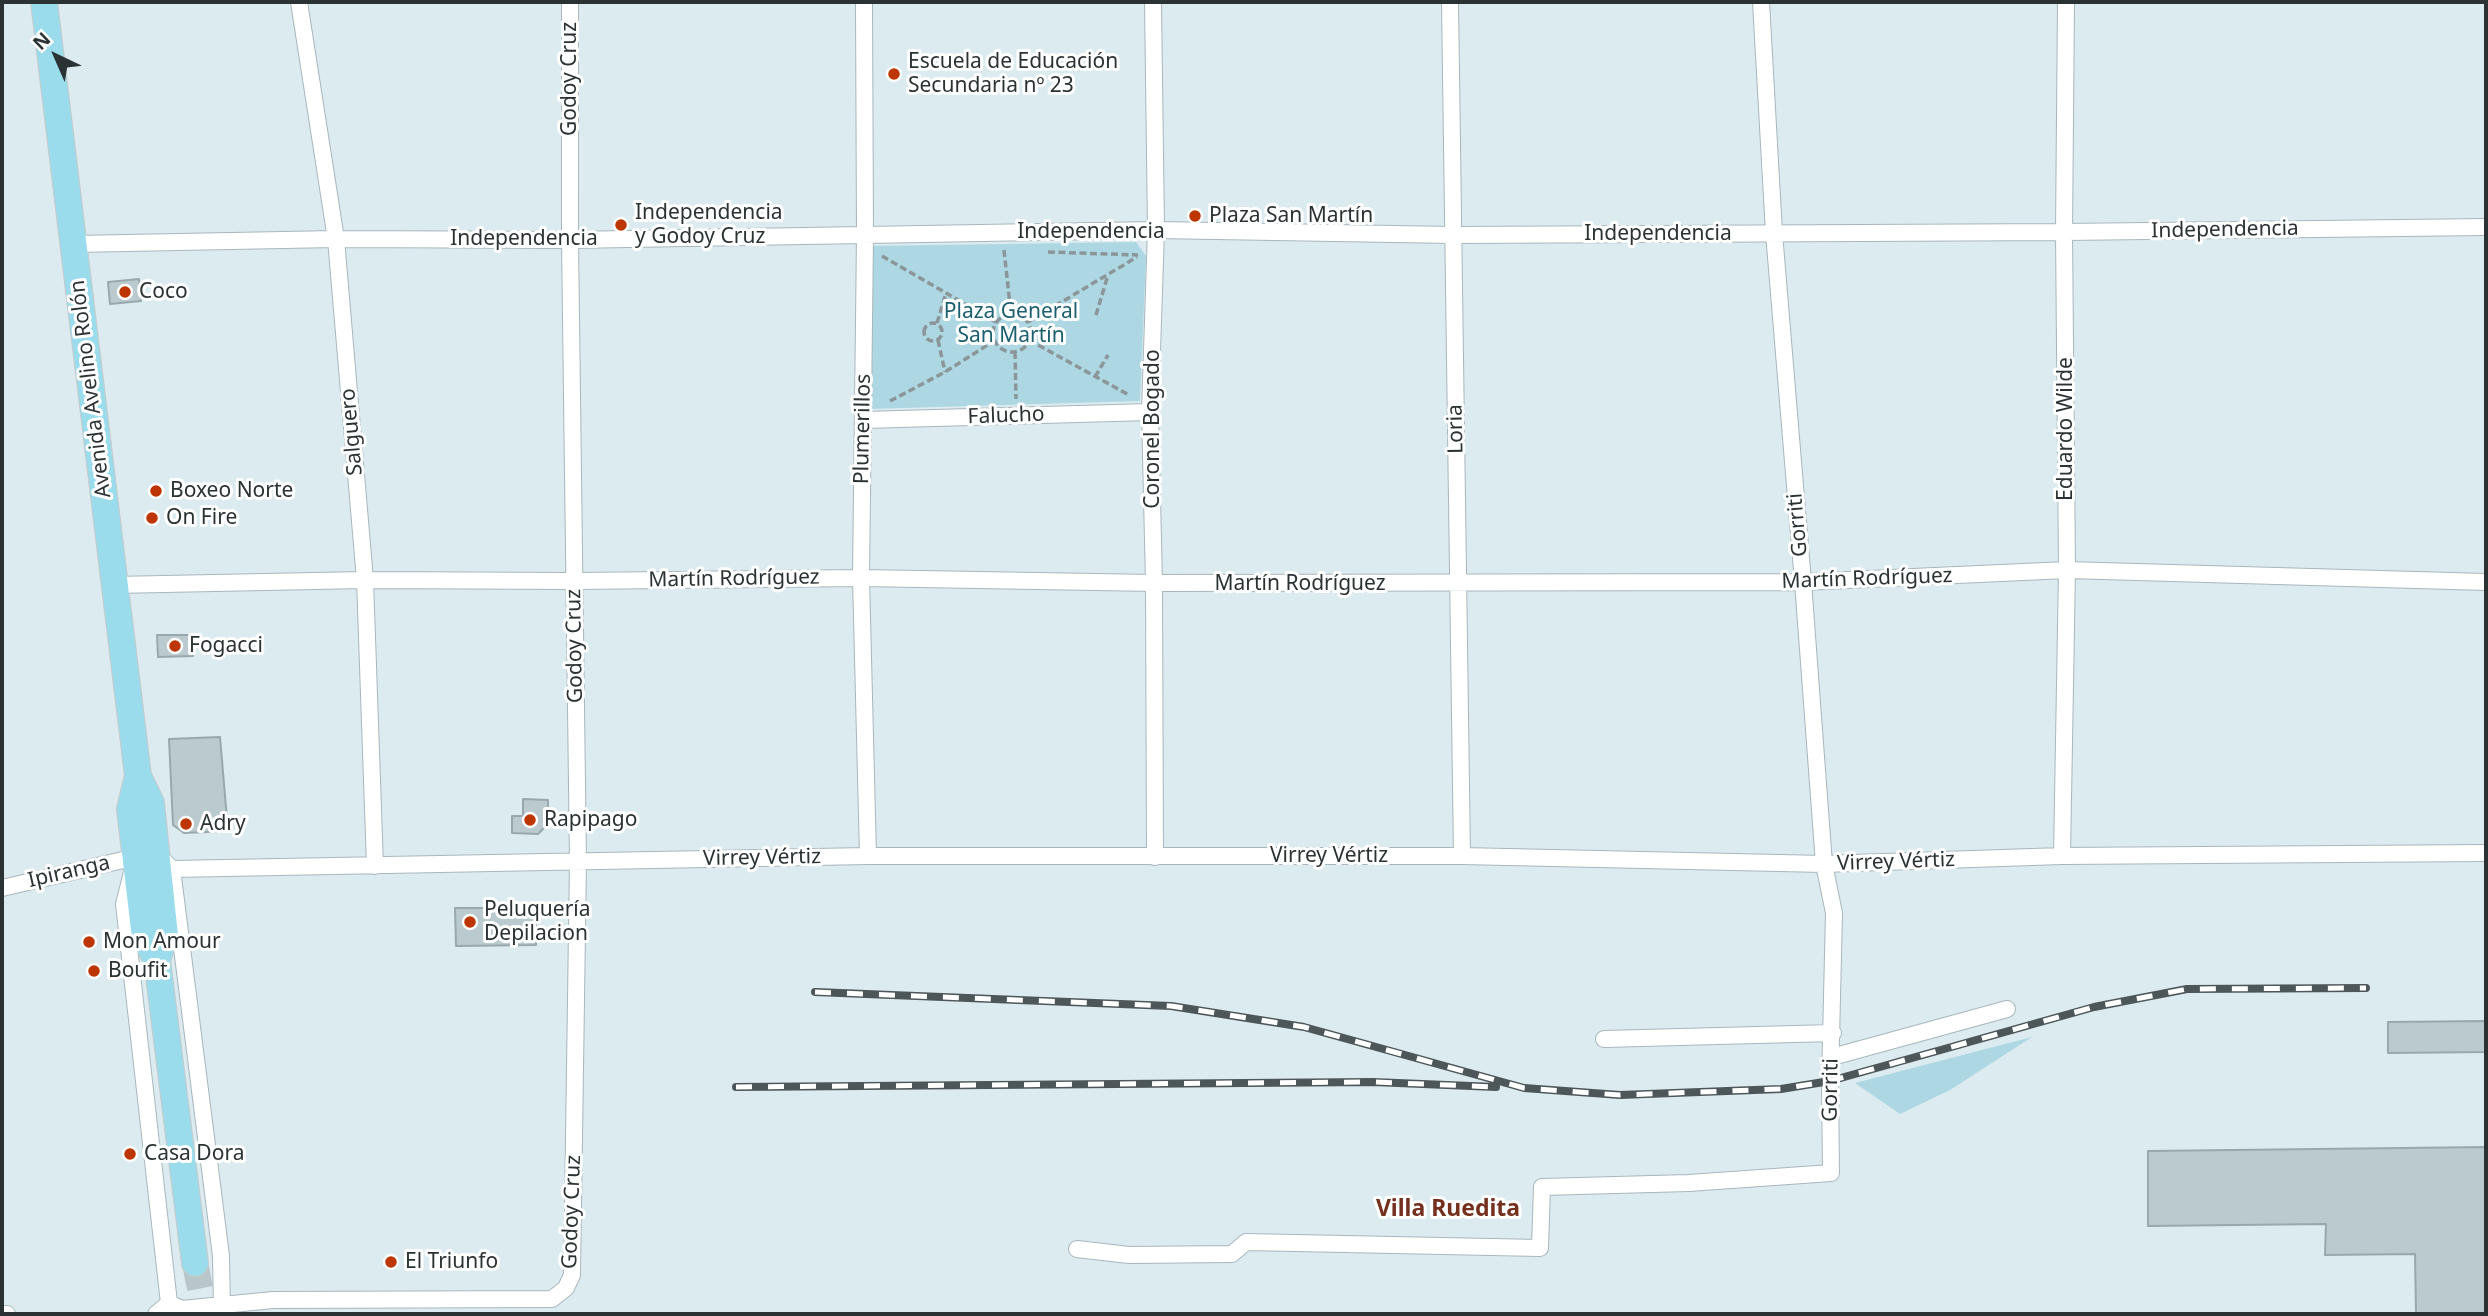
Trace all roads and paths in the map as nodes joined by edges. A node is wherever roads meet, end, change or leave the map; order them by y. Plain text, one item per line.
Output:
1 (44, 2) edge
2 (299, 2) edge
3 (570, 2) edge
4 (864, 2) edge
5 (1153, 2) edge
6 (1450, 2) edge
7 (1761, 2) edge
8 (2066, 2) edge
9 (2486, 227) edge
10 (1156, 230) junction
11 (2064, 232) junction
12 (1774, 233) junction
13 (865, 235) junction
14 (1454, 235) junction
15 (336, 239) junction
16 (570, 240) junction
17 (74, 244) junction
18 (1004, 250) dead end
19 (874, 252) dead end
20 (1155, 254) junction
21 (1109, 273) junction
22 (946, 293) junction
23 (1012, 314) junction
24 (1096, 315) dead end
25 (996, 322) junction
26 (1028, 322) junction
27 (937, 323) junction
28 (938, 340) junction
29 (1029, 340) junction
30 (994, 341) junction
31 (1015, 352) junction
32 (1108, 355) dead end
33 (945, 372) junction
34 (1095, 377) junction
35 (1133, 397) dead end
36 (1016, 402) dead end
37 (879, 407) dead end
38 (1150, 412) junction
39 (863, 420) junction
40 (2067, 570) junction
41 (861, 578) junction
42 (365, 580) junction
43 (574, 581) junction
44 (1803, 582) junction
45 (2486, 582) edge
46 (1154, 583) junction
47 (1458, 584) junction
48 (114, 585) junction
49 (2486, 853) edge
50 (868, 856) junction
51 (1462, 856) junction
52 (2062, 856) junction
53 (1155, 857) junction
54 (155, 860) junction
55 (578, 862) junction
56 (1824, 864) junction
57 (375, 866) junction
58 (2, 888) edge
59 (2007, 1009) dead end
60 (1832, 1033) junction
61 (1604, 1039) dead end
62 (1832, 1057) junction
63 (1077, 1249) dead end
64 (195, 1263) tunnel mouth
65 (169, 1303) junction
66 (220, 1310) edge
67 (2, 1314) edge
68 (7, 1314) edge
69 (156, 1314) edge

1 - 17 main road, Avenida Avelino Rolón
2 - 15 street, Salguero
3 - 16 street, Godoy Cruz
4 - 13 street, Plumerillos
5 - 10 street, Coronel Bogado
6 - 14 street, Loria
7 - 12 street, Gorriti
8 - 11 street, Eduardo Wilde
9 - 11 street, Independencia
10 - 13 street, Independencia
10 - 14 street, Independencia
10 - 20 street, Coronel Bogado
11 - 12 street, Independencia
11 - 40 street, Eduardo Wilde
12 - 14 street, Independencia
12 - 44 street, Gorriti
13 - 16 street, Independencia
13 - 39 street, Plumerillos
14 - 47 street, Loria
15 - 16 street, Independencia
15 - 17 street, Independencia
15 - 42 street, Salguero
16 - 43 street, Godoy Cruz
17 - 48 main road, Avenida Avelino Rolón
18 - 23 path
19 - 22 path
20 - 21 path
20 - 38 street, Coronel Bogado
21 - 24 path
21 - 26 path
22 - 25 path
22 - 27 path
23 - 25 path
23 - 26 path
25 - 30 path
26 - 29 path
27 - 28 path
27 - 28 path
28 - 33 path
29 - 31 path
29 - 34 path
30 - 31 path
30 - 33 path
31 - 36 path
32 - 34 path
33 - 37 path
34 - 35 path
38 - 39 street, Falucho
38 - 46 street, Coronel Bogado
39 - 41 street, Plumerillos
40 - 44 street, Martín Rodríguez
40 - 45 street, Martín Rodríguez
40 - 52 street, Eduardo Wilde
41 - 43 street, Martín Rodríguez
41 - 46 street, Martín Rodríguez
41 - 50 street, Plumerillos
42 - 43 street, Martín Rodríguez
42 - 48 street, Martín Rodríguez
42 - 57 street, Salguero
43 - 55 street, Godoy Cruz
44 - 47 street, Martín Rodríguez
44 - 56 street, Gorriti
46 - 47 street, Martín Rodríguez
46 - 53 street, Coronel Bogado
47 - 51 street, Loria
48 - 54 main road, Avenida Avelino Rolón
49 - 52 street, Virrey Vértiz
50 - 53 street, Virrey Vértiz
50 - 55 street, Virrey Vértiz
51 - 53 street, Virrey Vértiz
51 - 56 street, Virrey Vértiz
52 - 56 street, Virrey Vértiz
54 - 57 street, Virrey Vértiz
54 - 58 street, Ipiranga
54 - 64 main road, Avenida Avelino Rolón
54 - 65 street, Avenida Avelino Rolón
54 - 66 street, Avenida Avelino Rolón
55 - 57 street, Virrey Vértiz
55 - 66 street, Godoy Cruz
56 - 60 street, Gorriti
59 - 62 street
60 - 61 street
60 - 62 street, Gorriti
62 - 63 street, Gorriti
65 - 66 street
65 - 69 street
67 - 68 street

